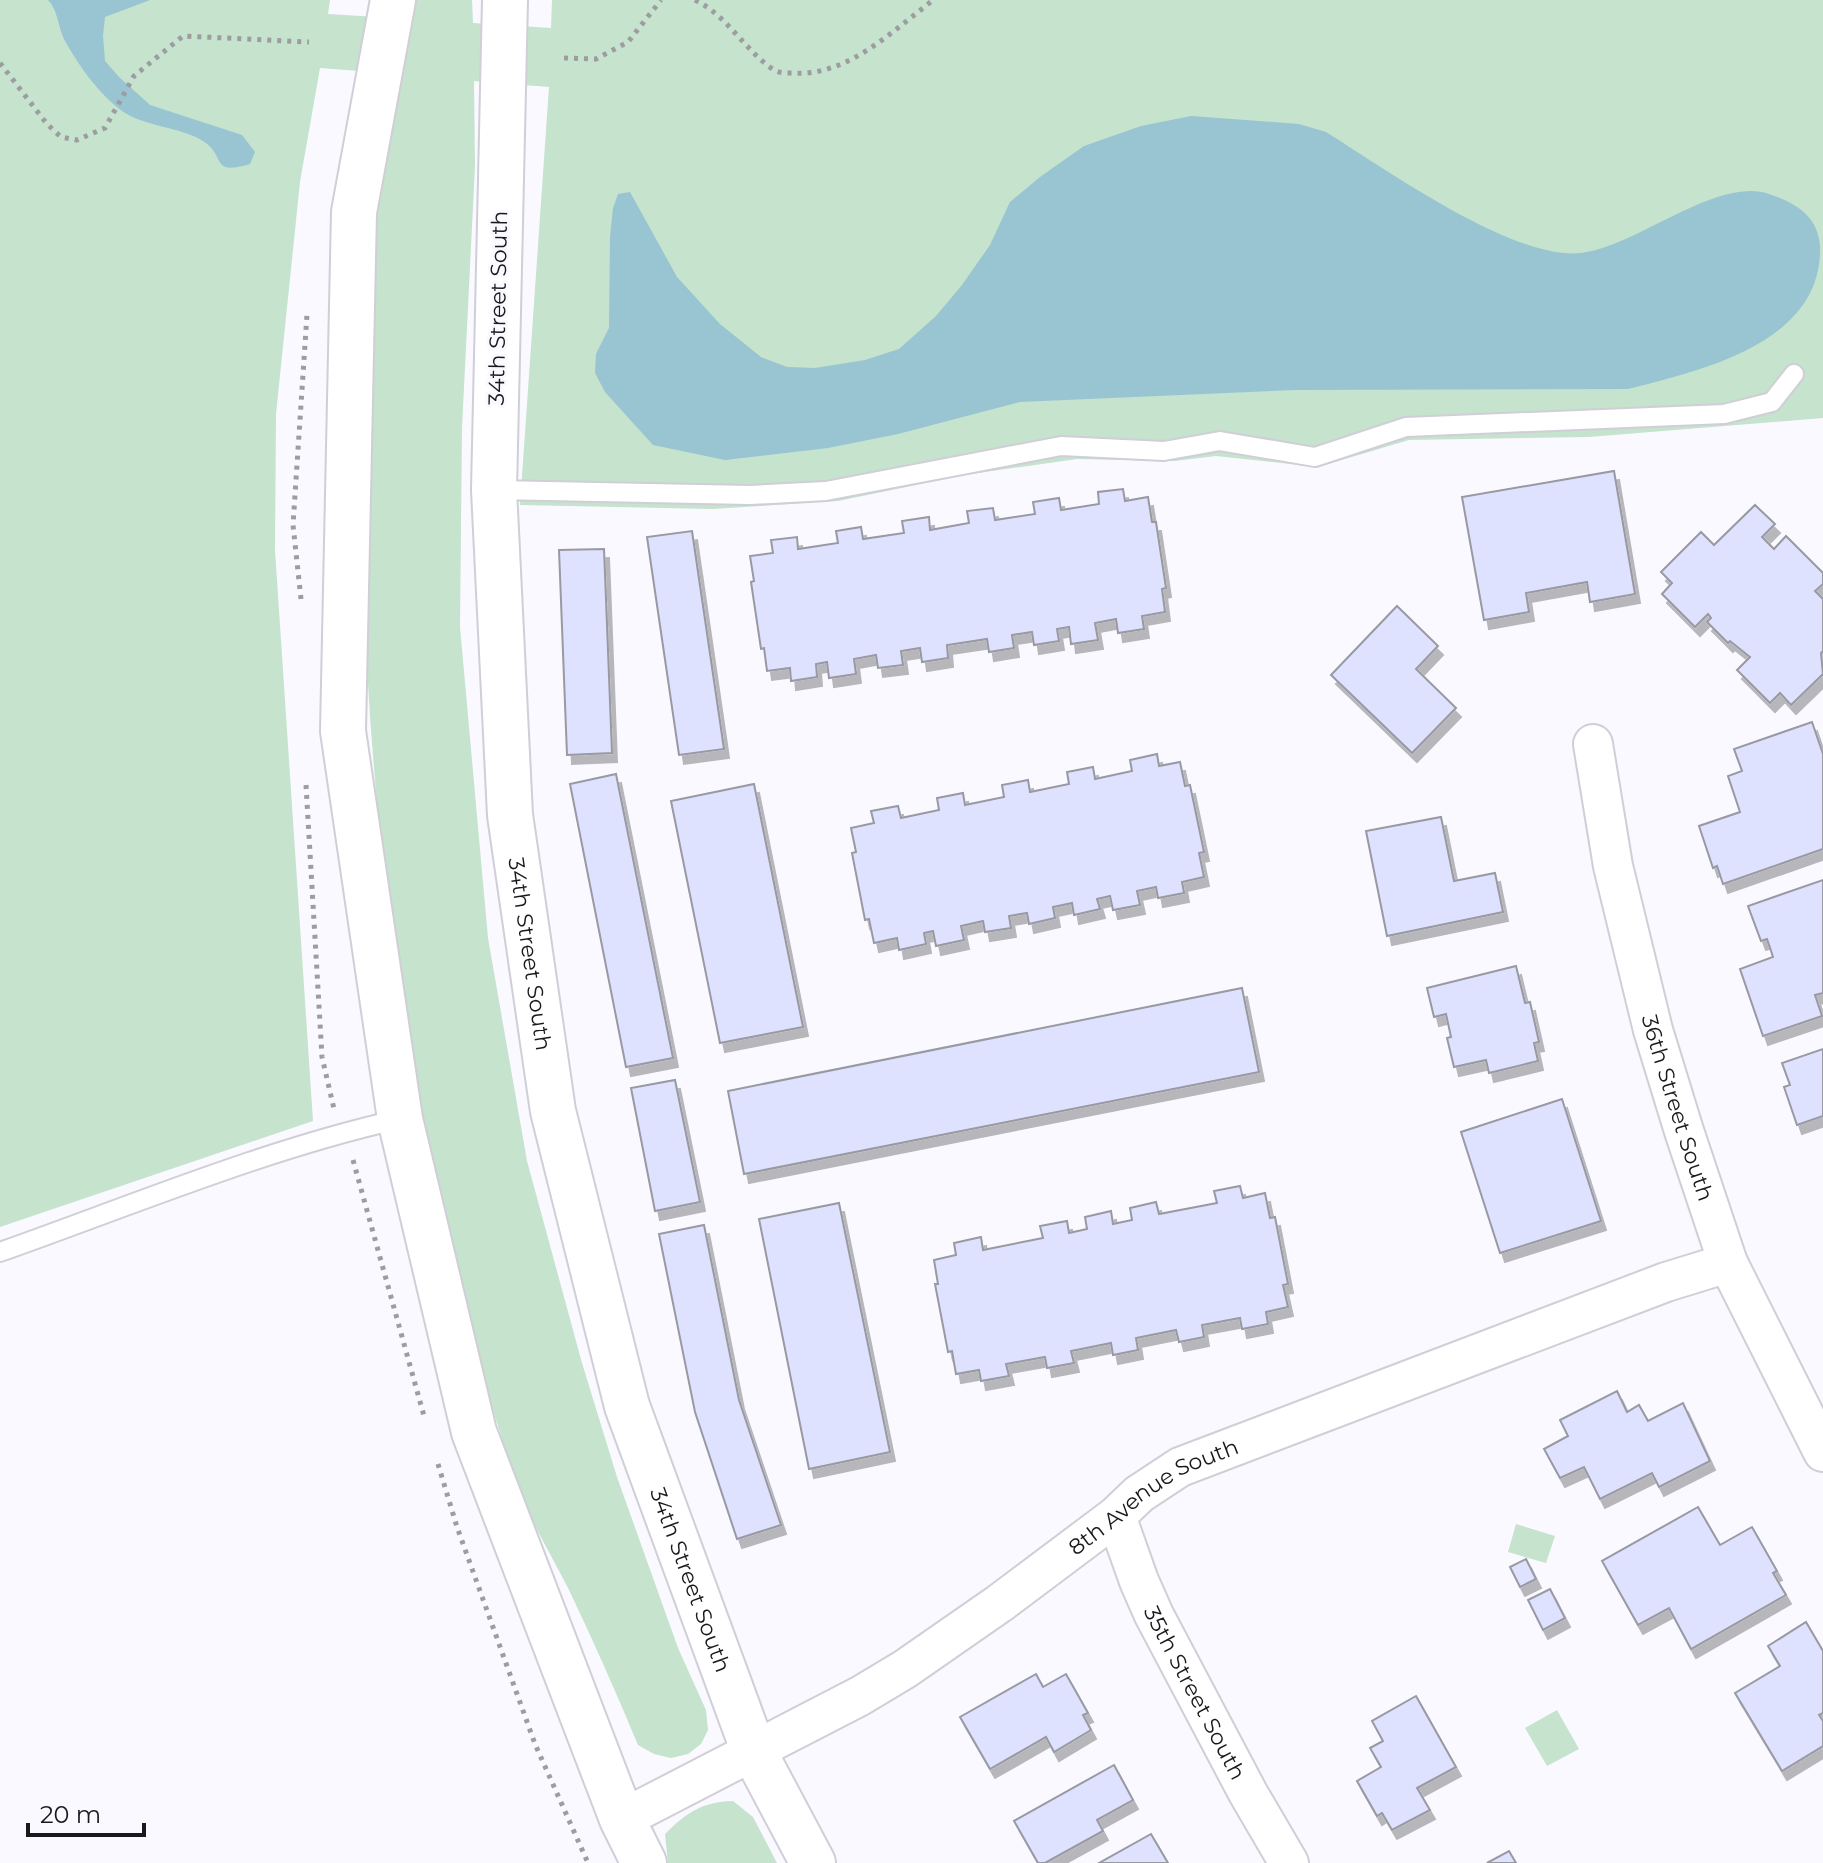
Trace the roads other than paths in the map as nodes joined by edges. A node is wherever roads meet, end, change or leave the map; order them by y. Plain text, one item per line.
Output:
1 (393, 0) edge
2 (505, 0) edge
3 (1794, 374) dead end
4 (494, 490) junction
5 (1593, 744) dead end
6 (400, 1119) junction
7 (0, 1252) edge
8 (1728, 1263) junction
9 (1823, 1452) edge
10 (1116, 1516) junction
11 (754, 1752) junction
12 (622, 1819) junction
13 (644, 1863) edge
14 (813, 1863) edge
15 (1289, 1863) edge

1 - 6 main road
2 - 4 main road, 34th Street South
3 - 4 lane
4 - 11 main road, 34th Street South
5 - 8 street, 36th Street South
6 - 7 lane
6 - 12 main road
8 - 9 street, 36th Street South
8 - 10 street, 8th Avenue South
10 - 11 street, 8th Avenue South
10 - 15 street, 35th Street South
11 - 12 street, 8th Avenue South
11 - 14 main road, 34th Street South
12 - 13 main road

